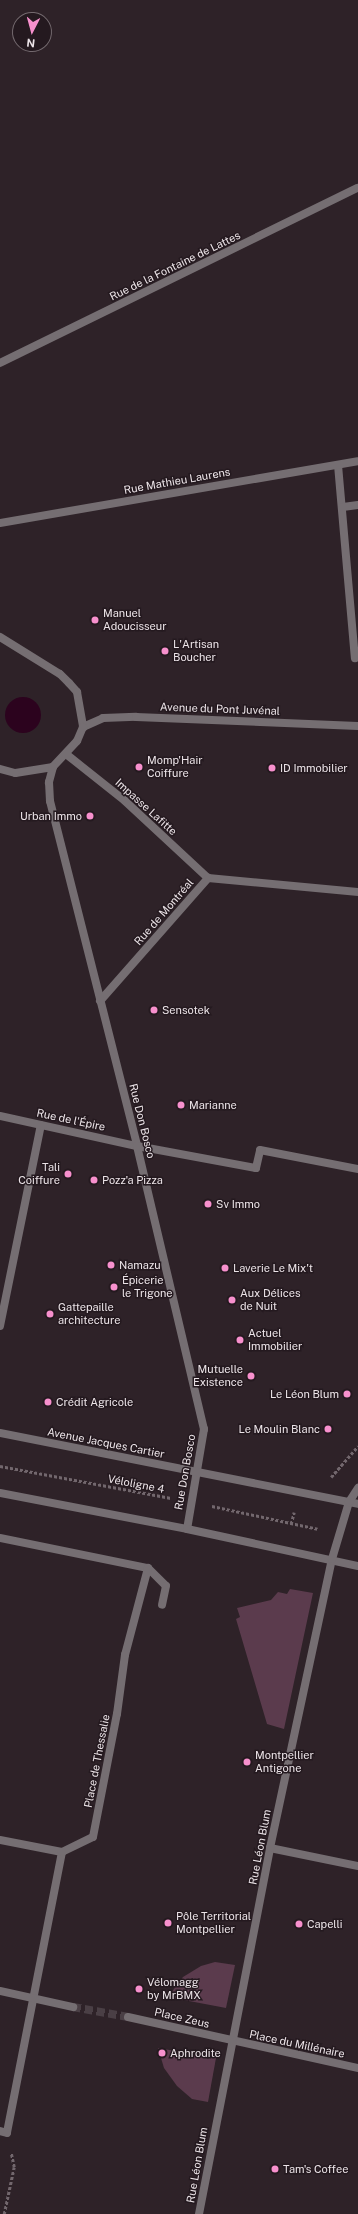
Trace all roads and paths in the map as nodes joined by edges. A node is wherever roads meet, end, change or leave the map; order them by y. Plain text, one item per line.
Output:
1 (358, 188) edge
2 (0, 363) edge
3 (358, 461) edge
4 (338, 465) junction
5 (358, 505) edge
6 (343, 507) junction
7 (0, 523) edge
8 (0, 638) edge
9 (355, 658) dead end
10 (358, 726) edge
11 (83, 727) junction
12 (66, 754) junction
13 (53, 767) junction
14 (0, 769) edge
15 (208, 878) junction
16 (358, 892) edge
17 (100, 1001) junction
18 (0, 1116) edge
19 (41, 1125) junction
20 (138, 1146) junction
21 (358, 1169) edge
22 (0, 1326) edge
23 (0, 1433) edge
24 (358, 1446) edge
25 (0, 1466) edge
26 (197, 1472) junction
27 (330, 1479) dead end
28 (358, 1488) edge
29 (0, 1493) edge
30 (191, 1502) junction
31 (349, 1502) junction
32 (358, 1504) edge
33 (187, 1528) junction
34 (339, 1533) junction
35 (0, 1538) edge
36 (332, 1559) junction
37 (358, 1566) edge
38 (148, 1568) junction
39 (162, 1605) dead end
40 (0, 1840) edge
41 (270, 1848) junction
42 (62, 1852) junction
43 (358, 1866) edge
44 (0, 1991) edge
45 (33, 1998) junction
46 (73, 2007) tunnel mouth
47 (128, 2017) tunnel mouth
48 (231, 2041) junction
49 (358, 2068) edge
50 (4, 2132) edge
51 (4, 2214) edge
52 (199, 2214) edge

1 - 2 street, Rue de la Fontaine de Lattes
3 - 4 street, Rue Mathieu Laurens
4 - 6 street
4 - 7 street, Rue Mathieu Laurens
5 - 6 street
6 - 9 street
8 - 11 street
10 - 11 street, Avenue du Pont Juvénal
11 - 12 street
12 - 13 street
12 - 15 street, Impasse Lafitte
13 - 14 street
13 - 17 street, Rue Don Bosco
15 - 16 street, Rue de Montréal
15 - 17 street, Rue de Montréal
17 - 20 street, Rue Don Bosco
18 - 19 street, Rue de l'Épire
19 - 20 street, Rue de l'Épire
19 - 22 street
20 - 21 street, Rue de l'Épire
20 - 26 street, Rue Don Bosco
23 - 26 street, Avenue Jacques Cartier
24 - 27 path
25 - 30 path, Véloligne 4
26 - 30 street, Rue Don Bosco
26 - 31 street, Avenue Jacques Cartier
28 - 31 street, Rue Léon Blum
29 - 33 street
30 - 33 street, Rue Don Bosco
30 - 34 path, Véloligne 4
31 - 32 street, Avenue Jacques Cartier
31 - 34 street, Rue Léon Blum
33 - 36 street
34 - 36 street, Rue Léon Blum
35 - 38 street
36 - 37 street
36 - 41 street, Rue Léon Blum
38 - 39 street
38 - 42 street, Place de Thessalie
40 - 42 street
41 - 43 street
41 - 48 street, Rue Léon Blum
42 - 45 street
44 - 45 street
45 - 46 street
45 - 50 street
47 - 48 street, Place Zeus
48 - 49 street, Place du Millénaire
48 - 52 street, Rue Léon Blum
50 - 51 path

